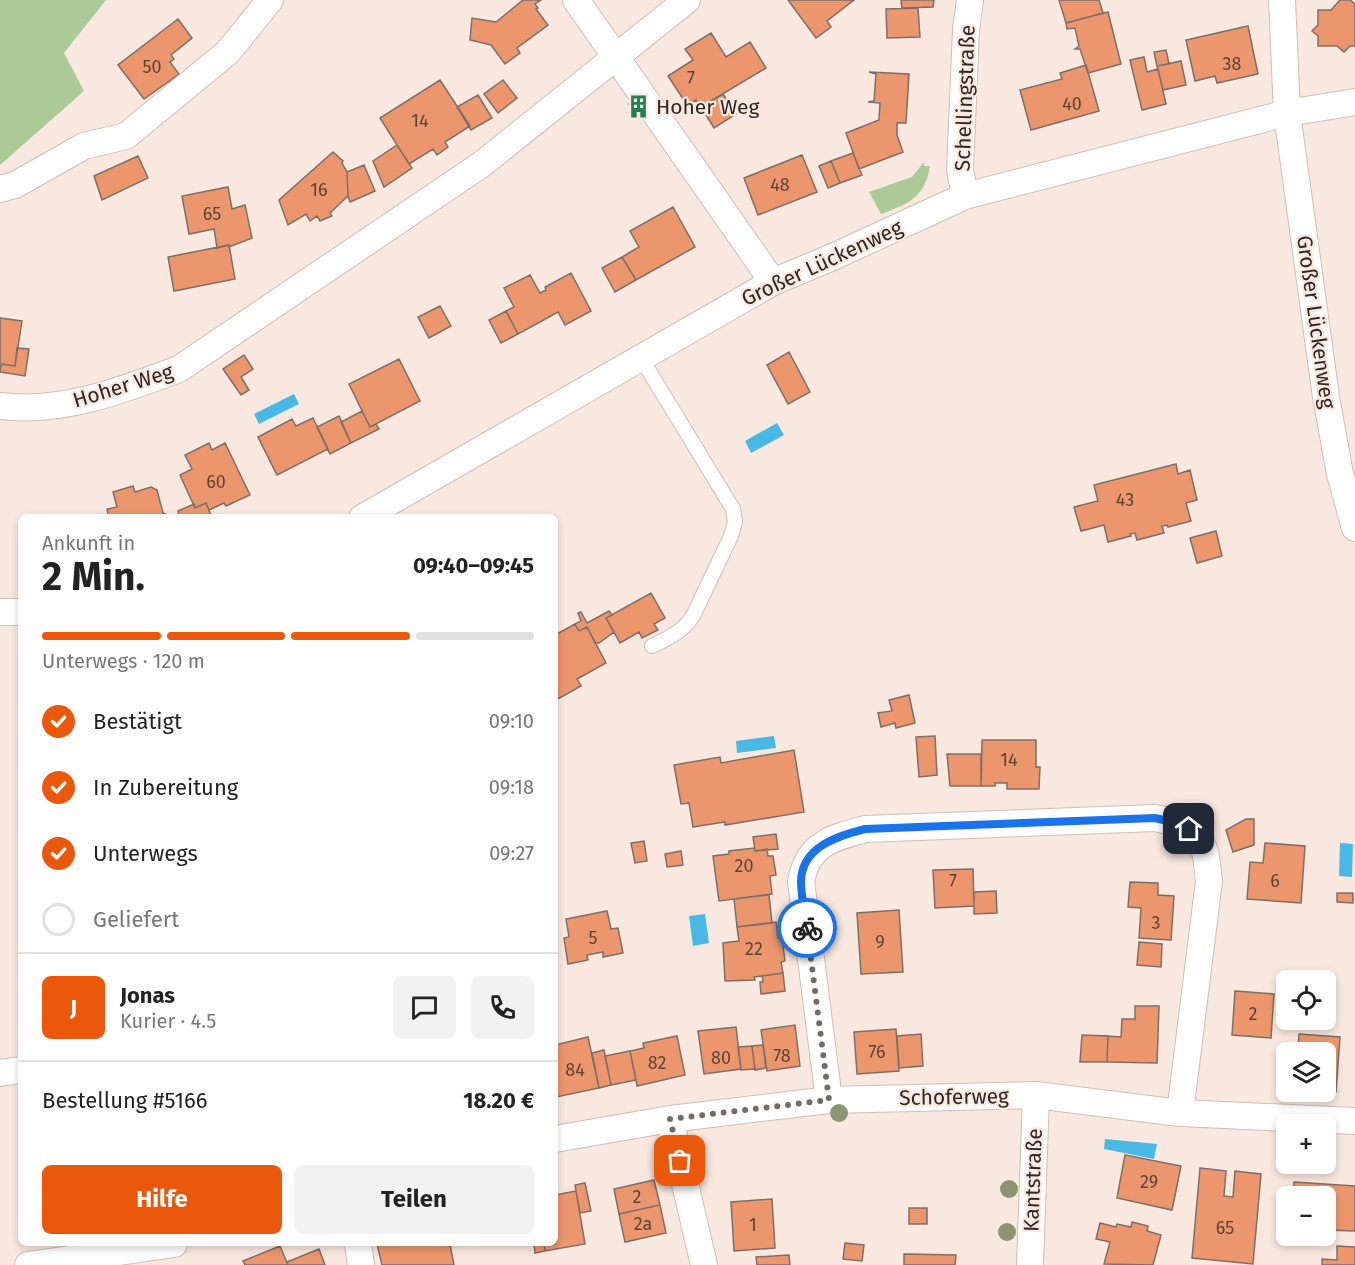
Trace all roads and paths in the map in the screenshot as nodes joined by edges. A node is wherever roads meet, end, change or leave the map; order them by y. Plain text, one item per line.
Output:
1 (270, 0) edge
2 (576, 0) edge
3 (687, 0) edge
4 (970, 0) edge
5 (1282, 0) edge
6 (615, 57) junction
7 (1355, 102) edge
8 (1287, 113) junction
9 (0, 189) edge
10 (965, 196) junction
11 (773, 282) junction
12 (641, 358) junction
13 (0, 405) edge
14 (369, 514) edge
15 (1355, 528) edge
16 (0, 612) edge
17 (18, 612) edge
18 (652, 646) dead end
19 (18, 1070) edge
20 (0, 1073) edge
21 (1036, 1095) junction
22 (829, 1100) junction
23 (1180, 1113) junction
24 (670, 1119) junction
25 (1355, 1121) edge
26 (558, 1138) edge
27 (139, 1246) edge
28 (358, 1246) edge
29 (122, 1247) edge
30 (28, 1265) edge
31 (361, 1265) edge
32 (704, 1265) edge
33 (1030, 1265) edge

1 - 9 street
2 - 6 street
3 - 6 street, Hoher Weg
4 - 10 street, Schellingstraße
5 - 8 street
6 - 11 street
6 - 13 street, Hoher Weg
7 - 8 street, Großer Lückenweg
8 - 10 street, Großer Lückenweg
8 - 15 street, Großer Lückenweg
10 - 11 street, Großer Lückenweg
11 - 12 street, Großer Lückenweg
12 - 14 street, Großer Lückenweg
12 - 18 lane
16 - 17 street
19 - 20 street
21 - 22 street, Schoferweg
21 - 23 street, Schoferweg
21 - 33 street, Kantstraße
22 - 23 street
22 - 24 street, Schoferweg
23 - 25 street, Schoferweg
24 - 26 street, Schoferweg
24 - 32 street
27 - 29 street
28 - 31 street
29 - 30 street

